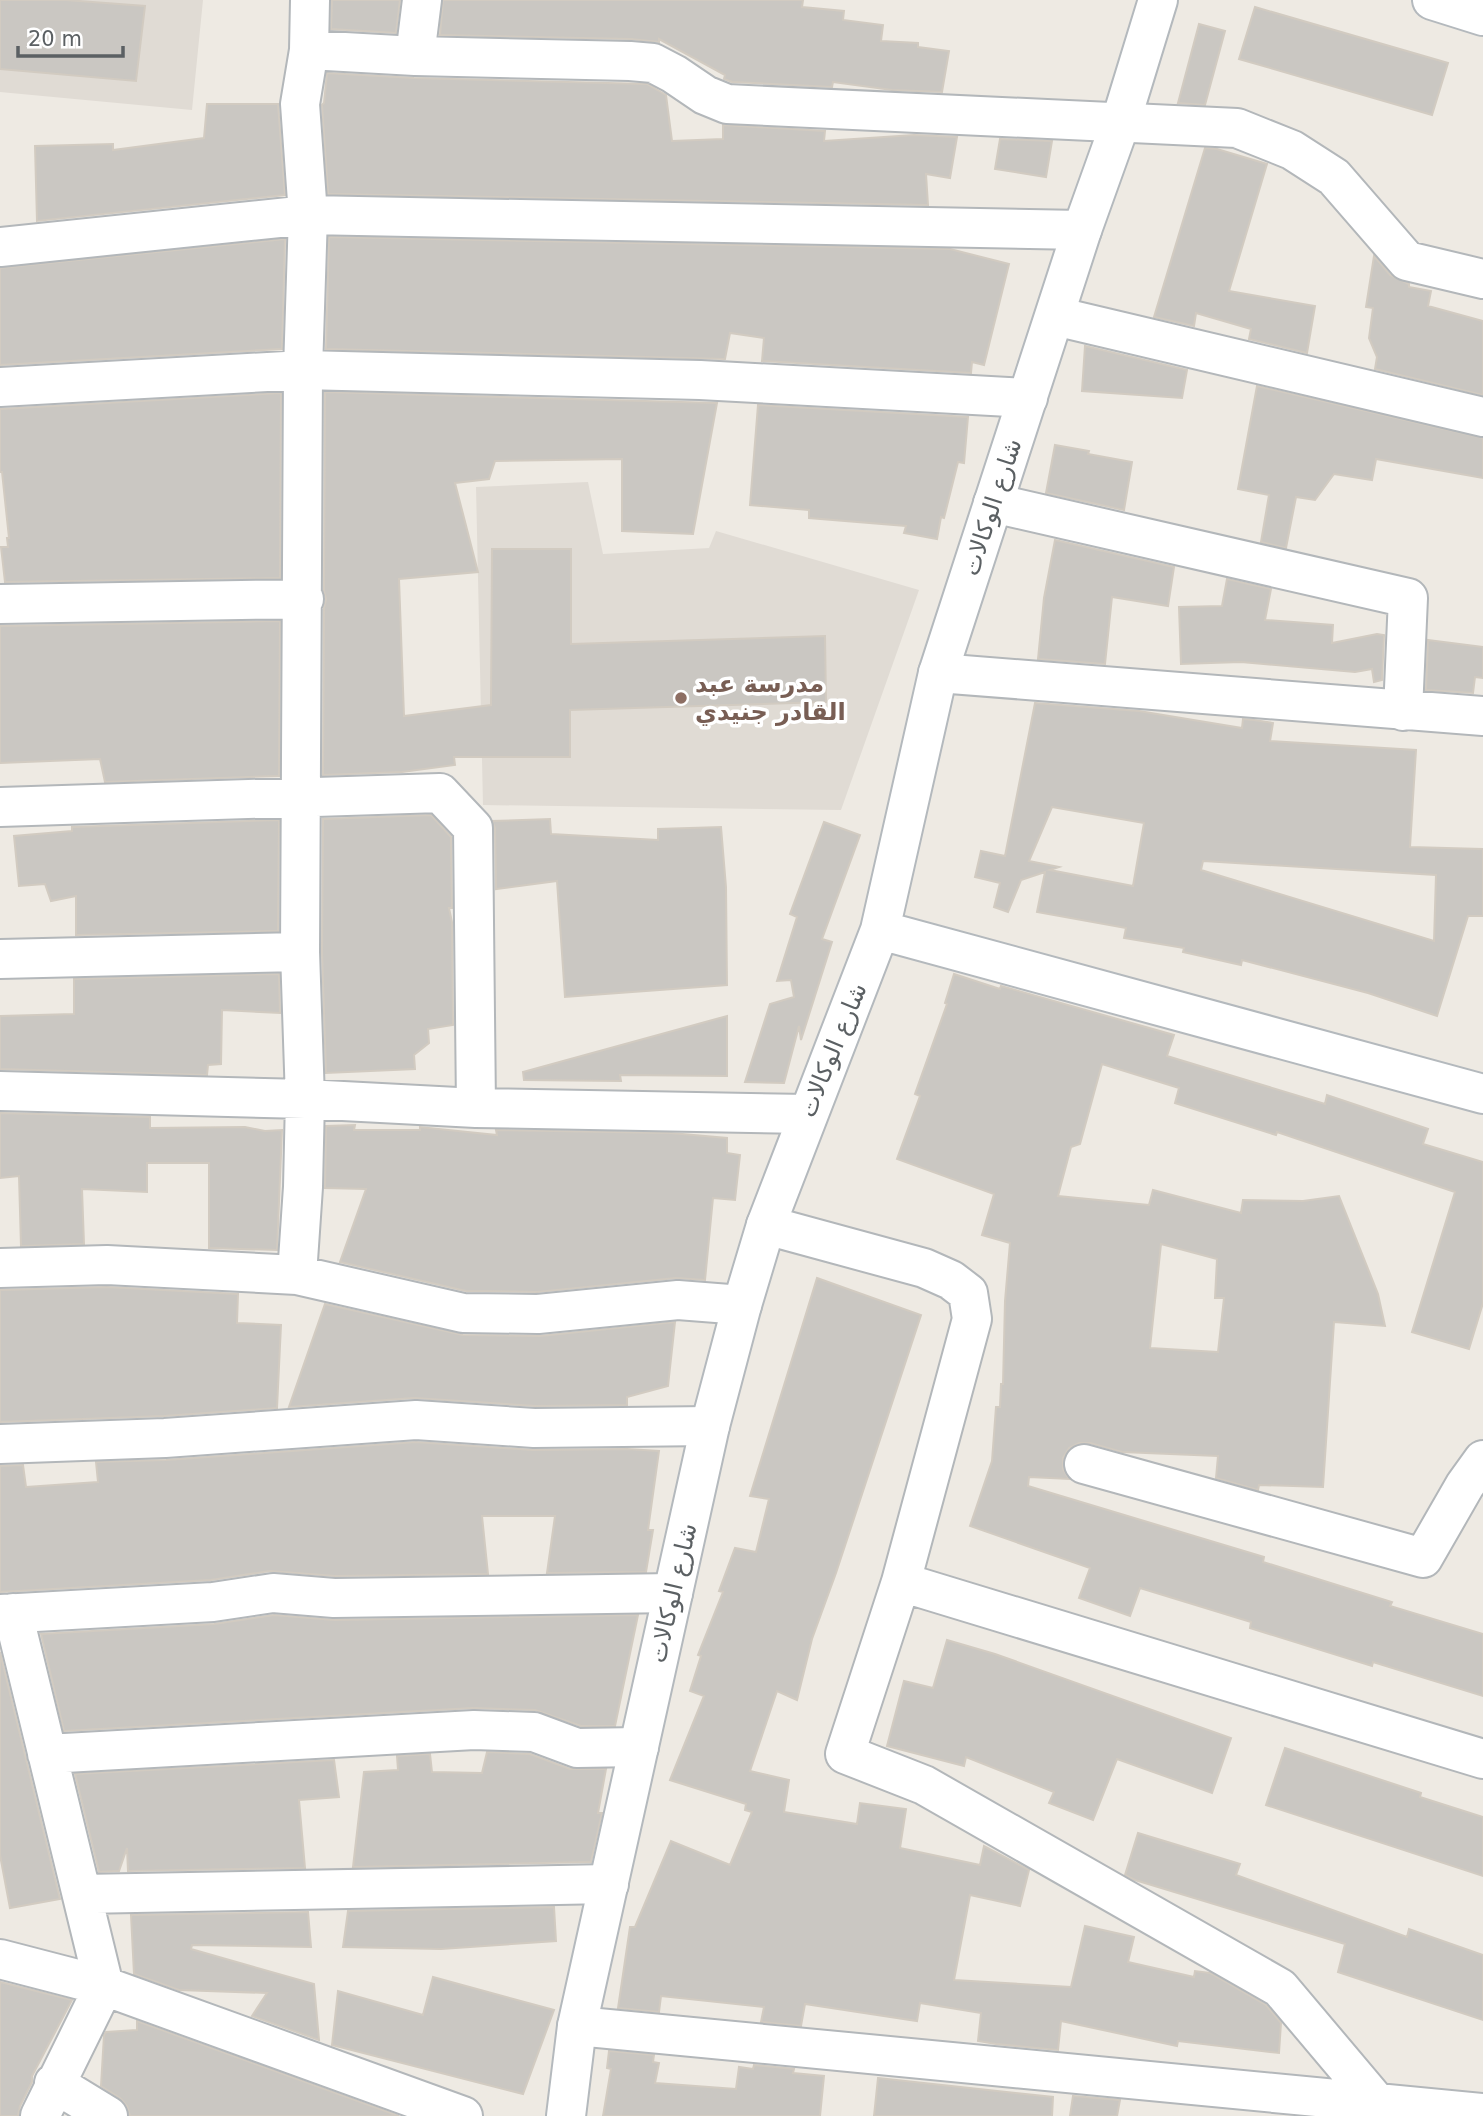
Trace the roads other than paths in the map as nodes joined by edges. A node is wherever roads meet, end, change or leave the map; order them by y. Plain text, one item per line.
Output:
1 (310, 0) edge
2 (422, 0) edge
3 (1158, 0) edge
4 (1432, 0) edge
5 (1483, 16) edge
6 (309, 50) junction
7 (415, 56) junction
8 (1120, 124) junction
9 (308, 215) junction
10 (1082, 230) junction
11 (0, 247) edge
12 (1483, 279) edge
13 (1055, 316) junction
14 (303, 370) junction
15 (0, 387) edge
16 (1028, 398) junction
17 (1483, 416) edge
18 (993, 503) junction
19 (303, 599) junction
20 (0, 604) edge
21 (938, 673) junction
22 (1403, 711) junction
23 (1483, 716) edge
24 (302, 798) junction
25 (0, 807) edge
26 (880, 929) junction
27 (300, 952) junction
28 (0, 959) edge
29 (0, 1091) edge
30 (1483, 1094) edge
31 (305, 1099) junction
32 (476, 1108) junction
33 (807, 1114) junction
34 (766, 1225) junction
35 (0, 1268) edge
36 (297, 1275) junction
37 (742, 1305) junction
38 (710, 1426) junction
39 (0, 1444) edge
40 (1483, 1460) edge
41 (1084, 1464) dead end
42 (901, 1583) junction
43 (673, 1593) junction
44 (6, 1613) edge
45 (639, 1747) junction
46 (47, 1754) junction
47 (1483, 1759) edge
48 (609, 1884) junction
49 (82, 1894) junction
50 (0, 1959) edge
51 (104, 1986) junction
52 (577, 2026) junction
53 (47, 2100) edge
54 (1377, 2103) junction
55 (1483, 2113) edge
56 (108, 2116) edge
57 (463, 2116) edge
58 (566, 2116) edge

1 - 6 street
2 - 7 street
3 - 8 street, شارع الوكالات
4 - 5 street
6 - 7 street
6 - 9 street
7 - 8 street
8 - 10 street, شارع الوكالات
8 - 12 street
9 - 10 street
9 - 11 street
9 - 14 street
10 - 13 street, شارع الوكالات
13 - 16 street, شارع الوكالات
13 - 17 street
14 - 15 street
14 - 16 street
14 - 19 street
16 - 18 street, شارع الوكالات
18 - 21 street, شارع الوكالات
18 - 22 street
19 - 20 street
19 - 24 street
21 - 22 street
21 - 26 street, شارع الوكالات
22 - 23 street
24 - 25 street
24 - 27 street
24 - 32 street
26 - 30 street
26 - 33 street, شارع الوكالات
27 - 28 street
27 - 31 street
29 - 31 street
31 - 32 street
31 - 36 street
32 - 33 street
33 - 34 street, شارع الوكالات
34 - 37 street, شارع الوكالات
34 - 42 street
35 - 36 street
36 - 37 street
37 - 38 street, شارع الوكالات
38 - 39 street
38 - 43 street, شارع الوكالات
40 - 41 street
42 - 47 street
42 - 54 street
43 - 44 street
43 - 45 street, شارع الوكالات
44 - 46 street
45 - 46 street
45 - 48 street, شارع الوكالات
46 - 49 street
48 - 49 street
48 - 52 street, شارع الوكالات
49 - 51 street
50 - 51 street
51 - 53 street
51 - 57 street
52 - 54 street
52 - 58 street, شارع الوكالات
53 - 56 street
54 - 55 street

